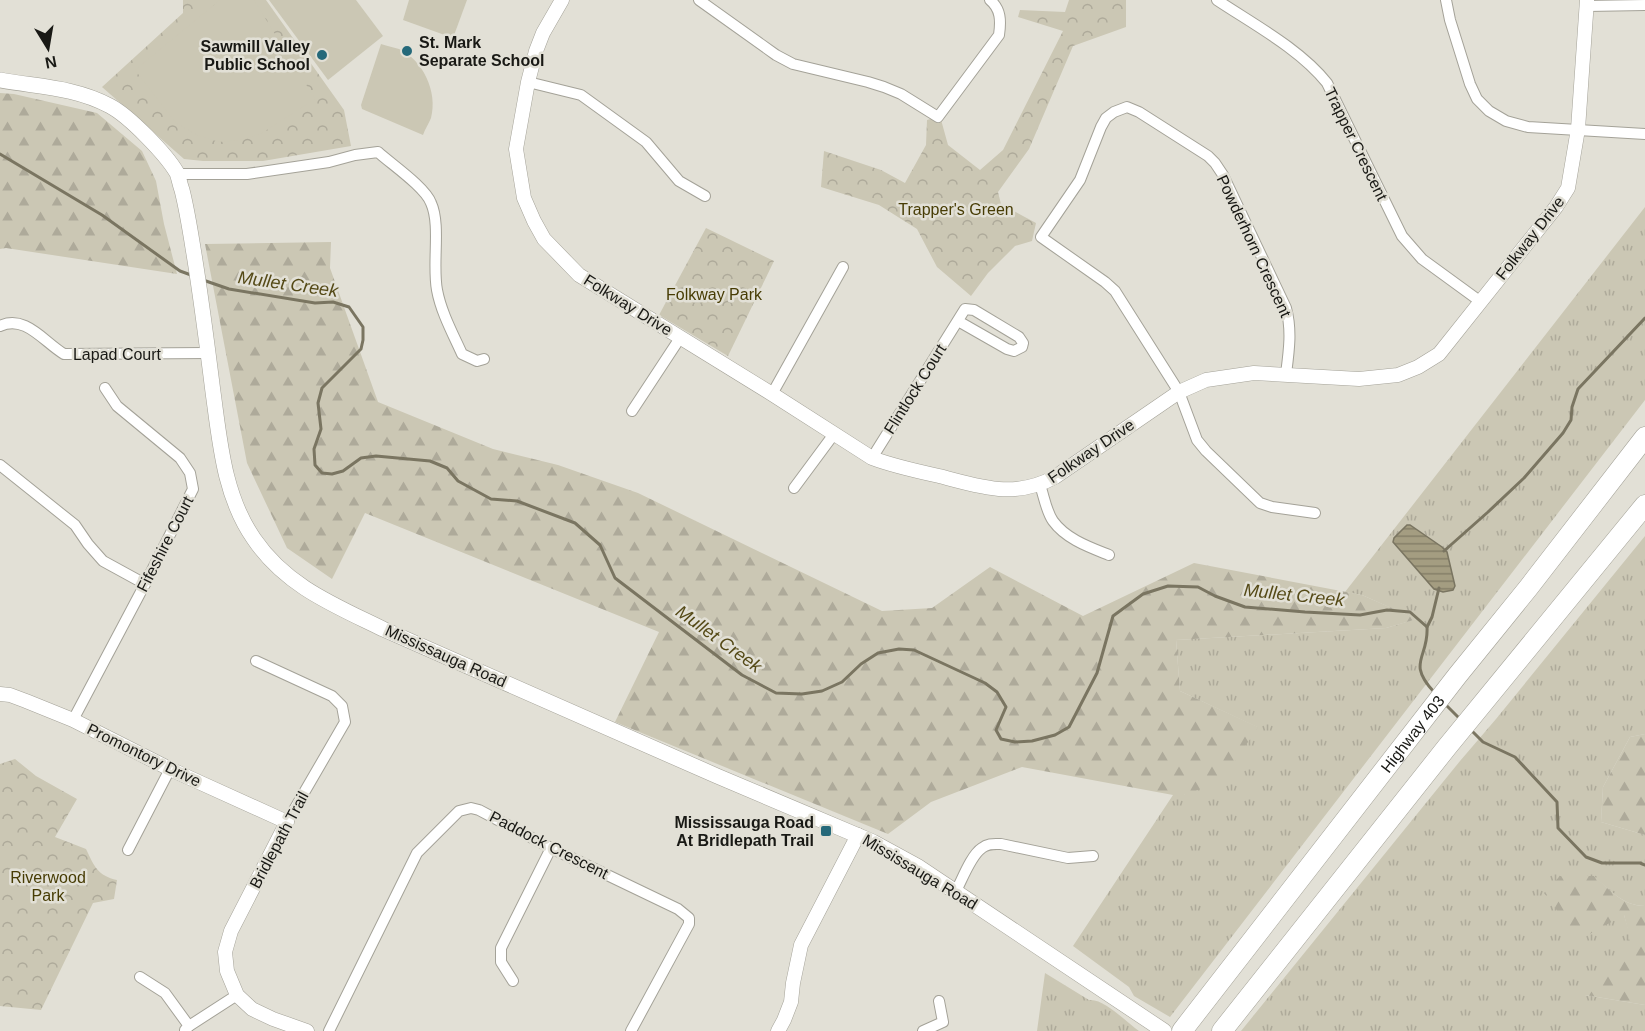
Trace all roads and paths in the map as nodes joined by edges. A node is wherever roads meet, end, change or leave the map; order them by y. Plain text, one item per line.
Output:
1 (562, 0) edge
2 (699, 0) edge
3 (990, 0) edge
4 (1217, 0) edge
5 (1446, 0) edge
6 (1587, 3) edge
7 (1645, 6) edge
8 (0, 80) edge
9 (528, 82) junction
10 (1578, 129) junction
11 (1645, 134) edge
12 (177, 174) junction
13 (705, 196) dead end
14 (843, 267) dead end
15 (1480, 302) junction
16 (958, 321) junction
17 (0, 326) edge
18 (680, 338) junction
19 (208, 353) junction
20 (484, 359) dead end
21 (1286, 374) junction
22 (105, 388) dead end
23 (1179, 392) junction
24 (772, 394) junction
25 (632, 411) dead end
26 (834, 434) junction
27 (1645, 437) edge
28 (872, 458) junction
29 (0, 465) edge
30 (1040, 485) junction
31 (794, 488) dead end
32 (1645, 505) edge
33 (1315, 513) dead end
34 (1109, 555) dead end
35 (145, 584) junction
36 (256, 661) dead end
37 (0, 694) edge
38 (73, 720) junction
39 (170, 769) junction
40 (287, 822) junction
41 (858, 835) junction
42 (550, 848) junction
43 (128, 850) dead end
44 (1093, 855) dead end
45 (956, 891) junction
46 (140, 977) dead end
47 (513, 981) dead end
48 (237, 995) junction
49 (939, 1001) dead end
50 (187, 1028) edge
51 (307, 1031) edge
52 (329, 1031) edge
53 (631, 1031) edge
54 (778, 1031) edge
55 (923, 1031) edge
56 (1164, 1031) edge
57 (1182, 1031) edge
58 (1222, 1031) edge

1 - 9 street, Folkway Drive
2 - 3 street
4 - 15 street, Trapper Crescent
5 - 10 street
6 - 7 street
6 - 10 street, Folkway Drive
8 - 12 main road, Mississauga Road
9 - 13 street
9 - 18 street, Folkway Drive
10 - 11 street
10 - 15 street, Folkway Drive
12 - 19 main road, Mississauga Road
12 - 20 street
14 - 24 street
15 - 21 street, Folkway Drive
16 - 16 street
16 - 28 street, Flintlock Court
17 - 19 street, Lapad Court
18 - 24 street, Folkway Drive
18 - 25 street
19 - 41 main road, Mississauga Road
21 - 23 street, Folkway Drive
21 - 23 street, Powderhorn Crescent
22 - 35 street, Fifeshire Court
23 - 30 street, Folkway Drive
23 - 33 street
24 - 26 street, Folkway Drive
26 - 28 street, Folkway Drive
26 - 31 street
27 - 57 highway, Highway 403
28 - 30 street, Folkway Drive
29 - 35 street
30 - 34 street
32 - 58 highway
35 - 38 street, Fifeshire Court
36 - 40 street, Bridlepath Trail
37 - 38 street, Promontory Drive
38 - 39 street, Promontory Drive
39 - 40 street, Promontory Drive
39 - 43 street
40 - 48 street, Bridlepath Trail
41 - 45 main road, Mississauga Road
41 - 54 street
42 - 47 street
42 - 52 street, Paddock Crescent
42 - 53 street, Paddock Crescent
44 - 45 street
45 - 56 main road, Mississauga Road
46 - 50 street
48 - 50 street
48 - 51 street
49 - 55 street

